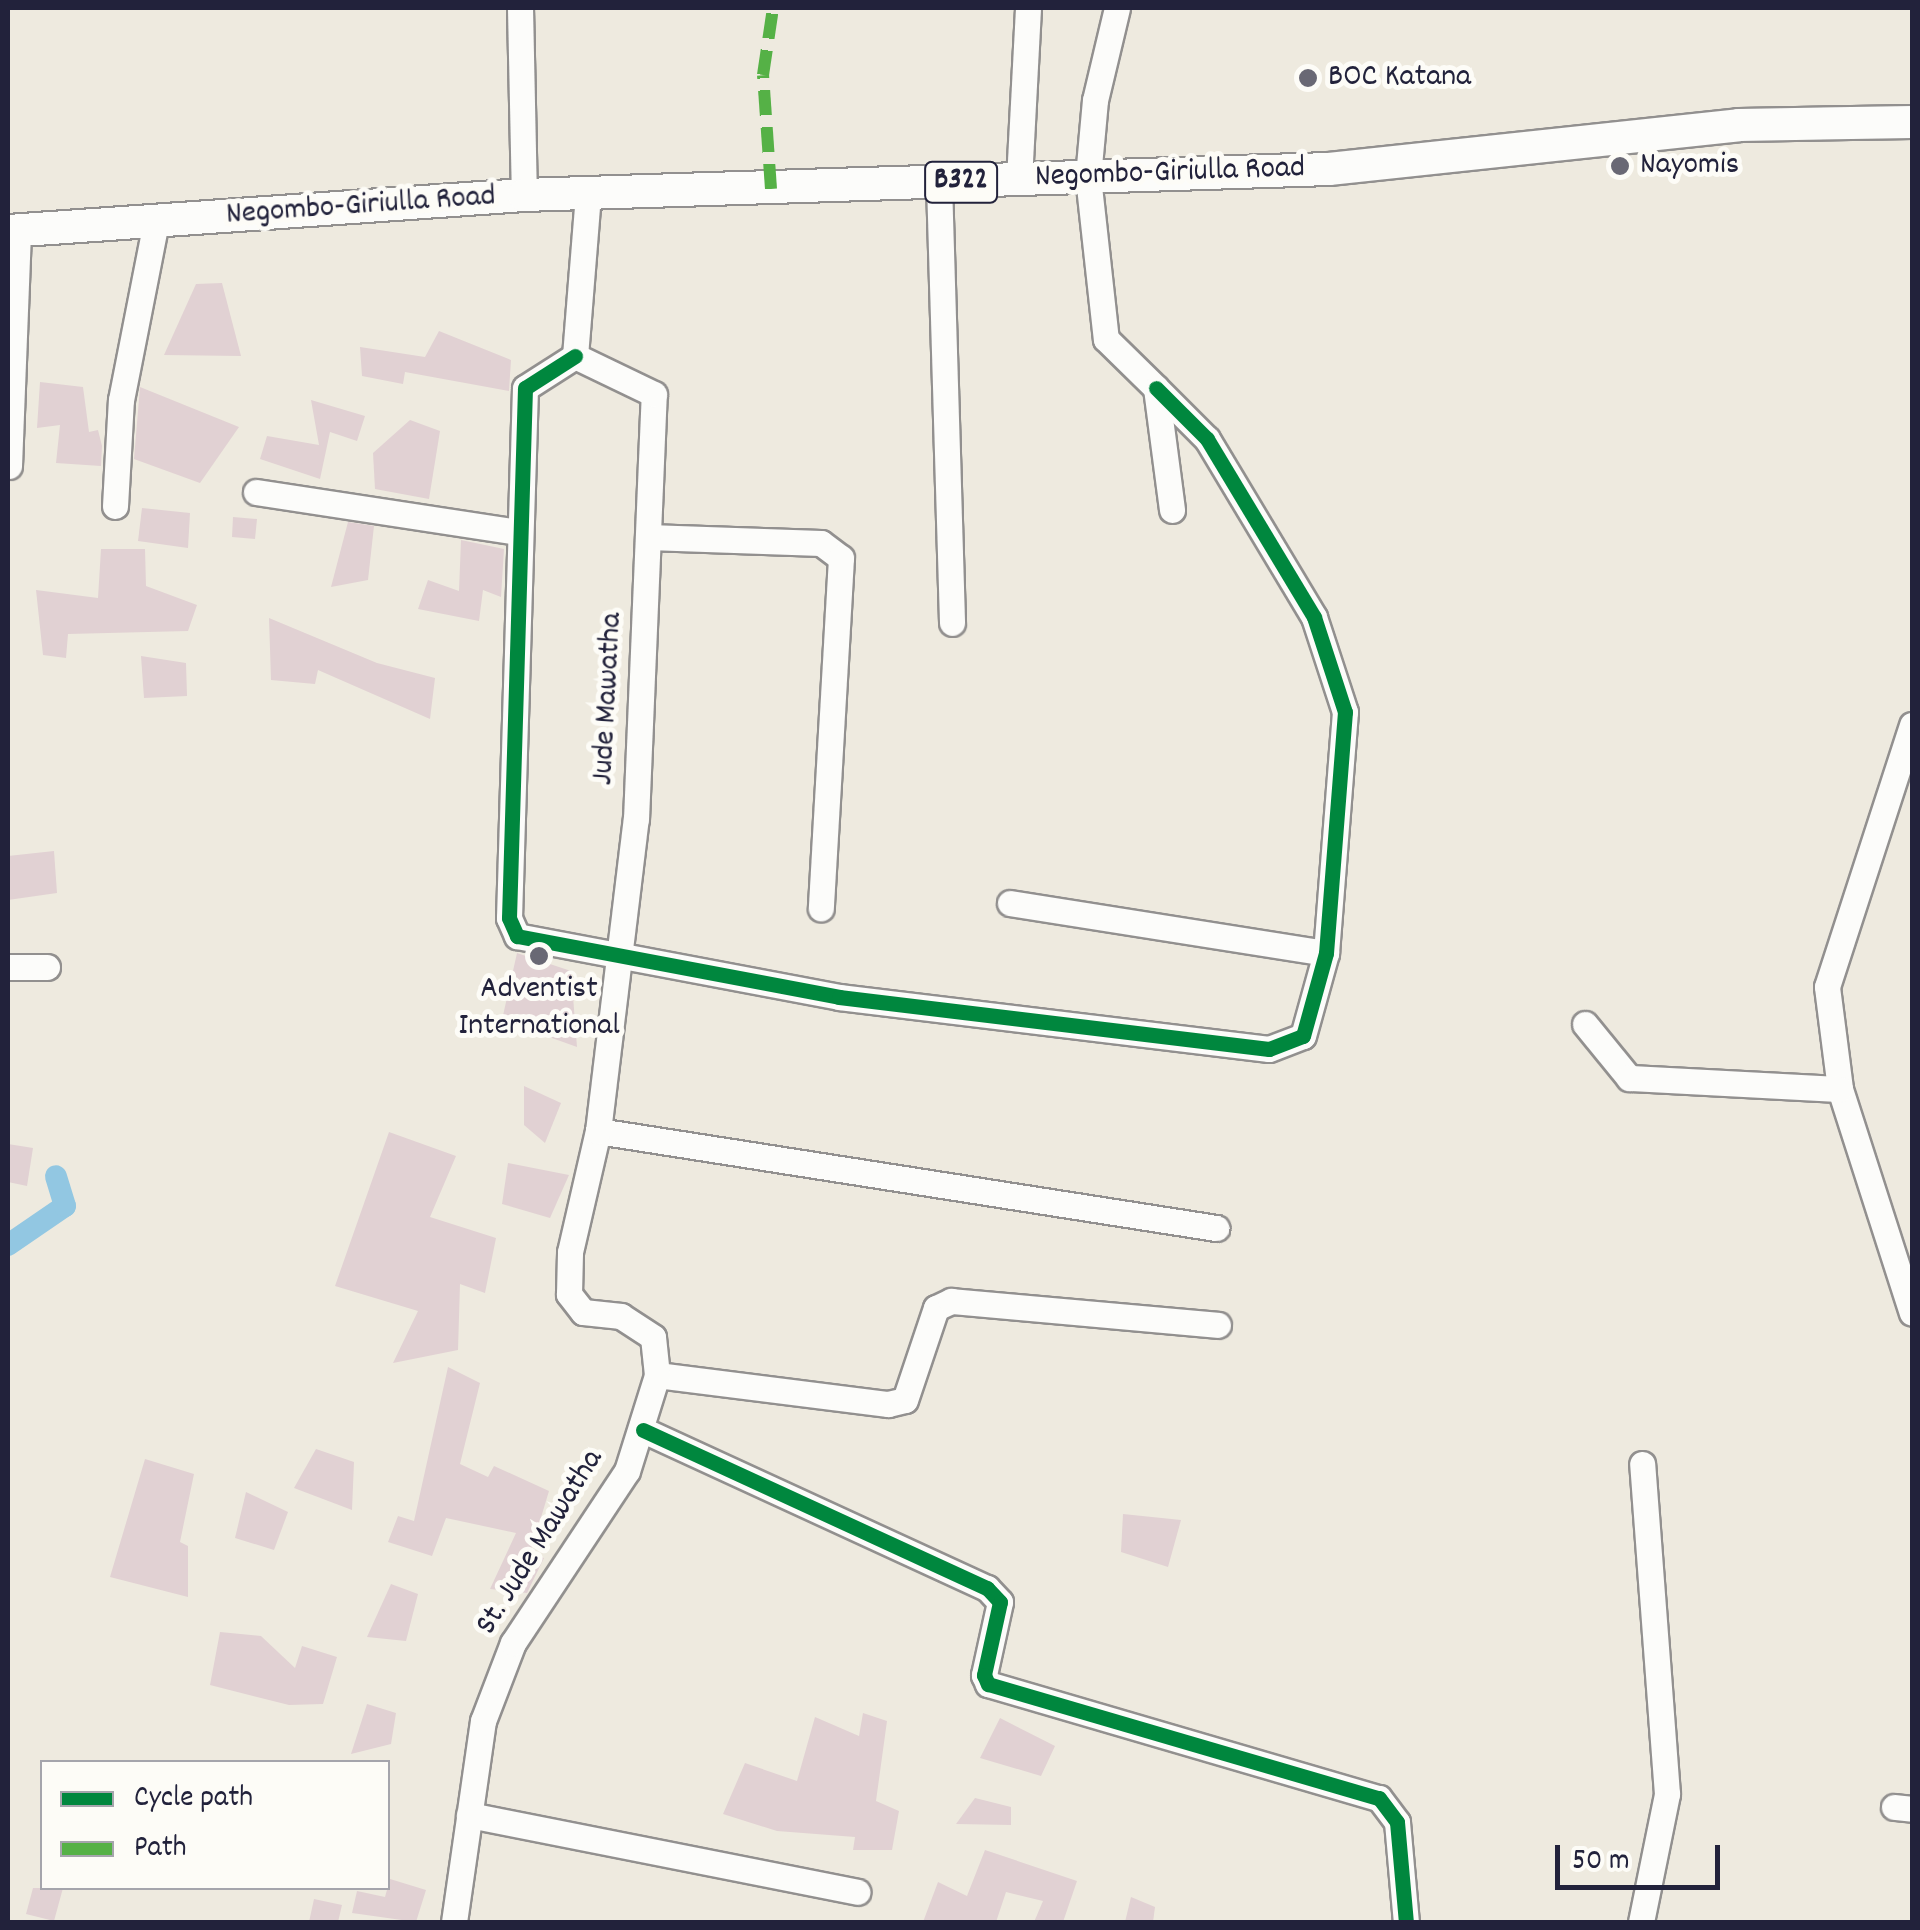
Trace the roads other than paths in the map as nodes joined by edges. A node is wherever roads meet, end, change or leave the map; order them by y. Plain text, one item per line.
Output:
1 (520, 8) edge
2 (1028, 8) edge
3 (1116, 8) edge
4 (1912, 122) edge
5 (1088, 177) junction
6 (1019, 180) junction
7 (939, 182) junction
8 (524, 195) junction
9 (588, 196) junction
10 (156, 222) junction
11 (13, 231) edge
12 (575, 356) junction
13 (1156, 388) junction
14 (9, 466) edge
15 (256, 492) dead end
16 (115, 506) dead end
17 (1172, 510) dead end
18 (518, 532) junction
19 (648, 537) junction
20 (952, 623) dead end
21 (1912, 726) edge
22 (1010, 902) dead end
23 (821, 908) dead end
24 (622, 953) junction
25 (1326, 954) junction
26 (8, 967) edge
27 (47, 968) dead end
28 (1585, 1024) dead end
29 (1840, 1089) junction
30 (598, 1131) junction
31 (1216, 1228) dead end
32 (1902, 1262) edge
33 (1912, 1312) edge
34 (1218, 1326) dead end
35 (657, 1375) junction
36 (643, 1430) junction
37 (1642, 1464) dead end
38 (468, 1815) junction
39 (857, 1892) dead end
40 (454, 1922) edge
41 (1406, 1922) edge
42 (1641, 1922) edge

1 - 8 street
2 - 6 street
3 - 5 street
4 - 5 main road, Negombo-Giriulla Road / B322
5 - 6 main road, Negombo-Giriulla Road / B322
5 - 13 street
6 - 7 main road, Negombo-Giriulla Road / B322
7 - 9 main road, Negombo-Giriulla Road / B322
7 - 20 street
8 - 9 main road, Negombo-Giriulla Road / B322
8 - 10 main road, Negombo-Giriulla Road / B322
9 - 12 street
10 - 11 main road, Negombo-Giriulla Road / B322
10 - 16 street
11 - 14 street
12 - 18 street
12 - 19 street, Jude Mawatha
13 - 17 street
13 - 25 street
15 - 18 street
18 - 24 street
19 - 23 street
19 - 24 street, Jude Mawatha
21 - 29 street
22 - 25 street
24 - 25 street
24 - 30 street, Jude Mawatha
26 - 27 street
28 - 29 street
29 - 32 street
30 - 31 street
30 - 35 street, Jude Mawatha
32 - 33 street
34 - 35 street
35 - 36 street, St. Jude Mawatha
36 - 38 street, St. Jude Mawatha
36 - 41 street
37 - 42 street
38 - 39 street
38 - 40 street, St. Jude Mawatha

